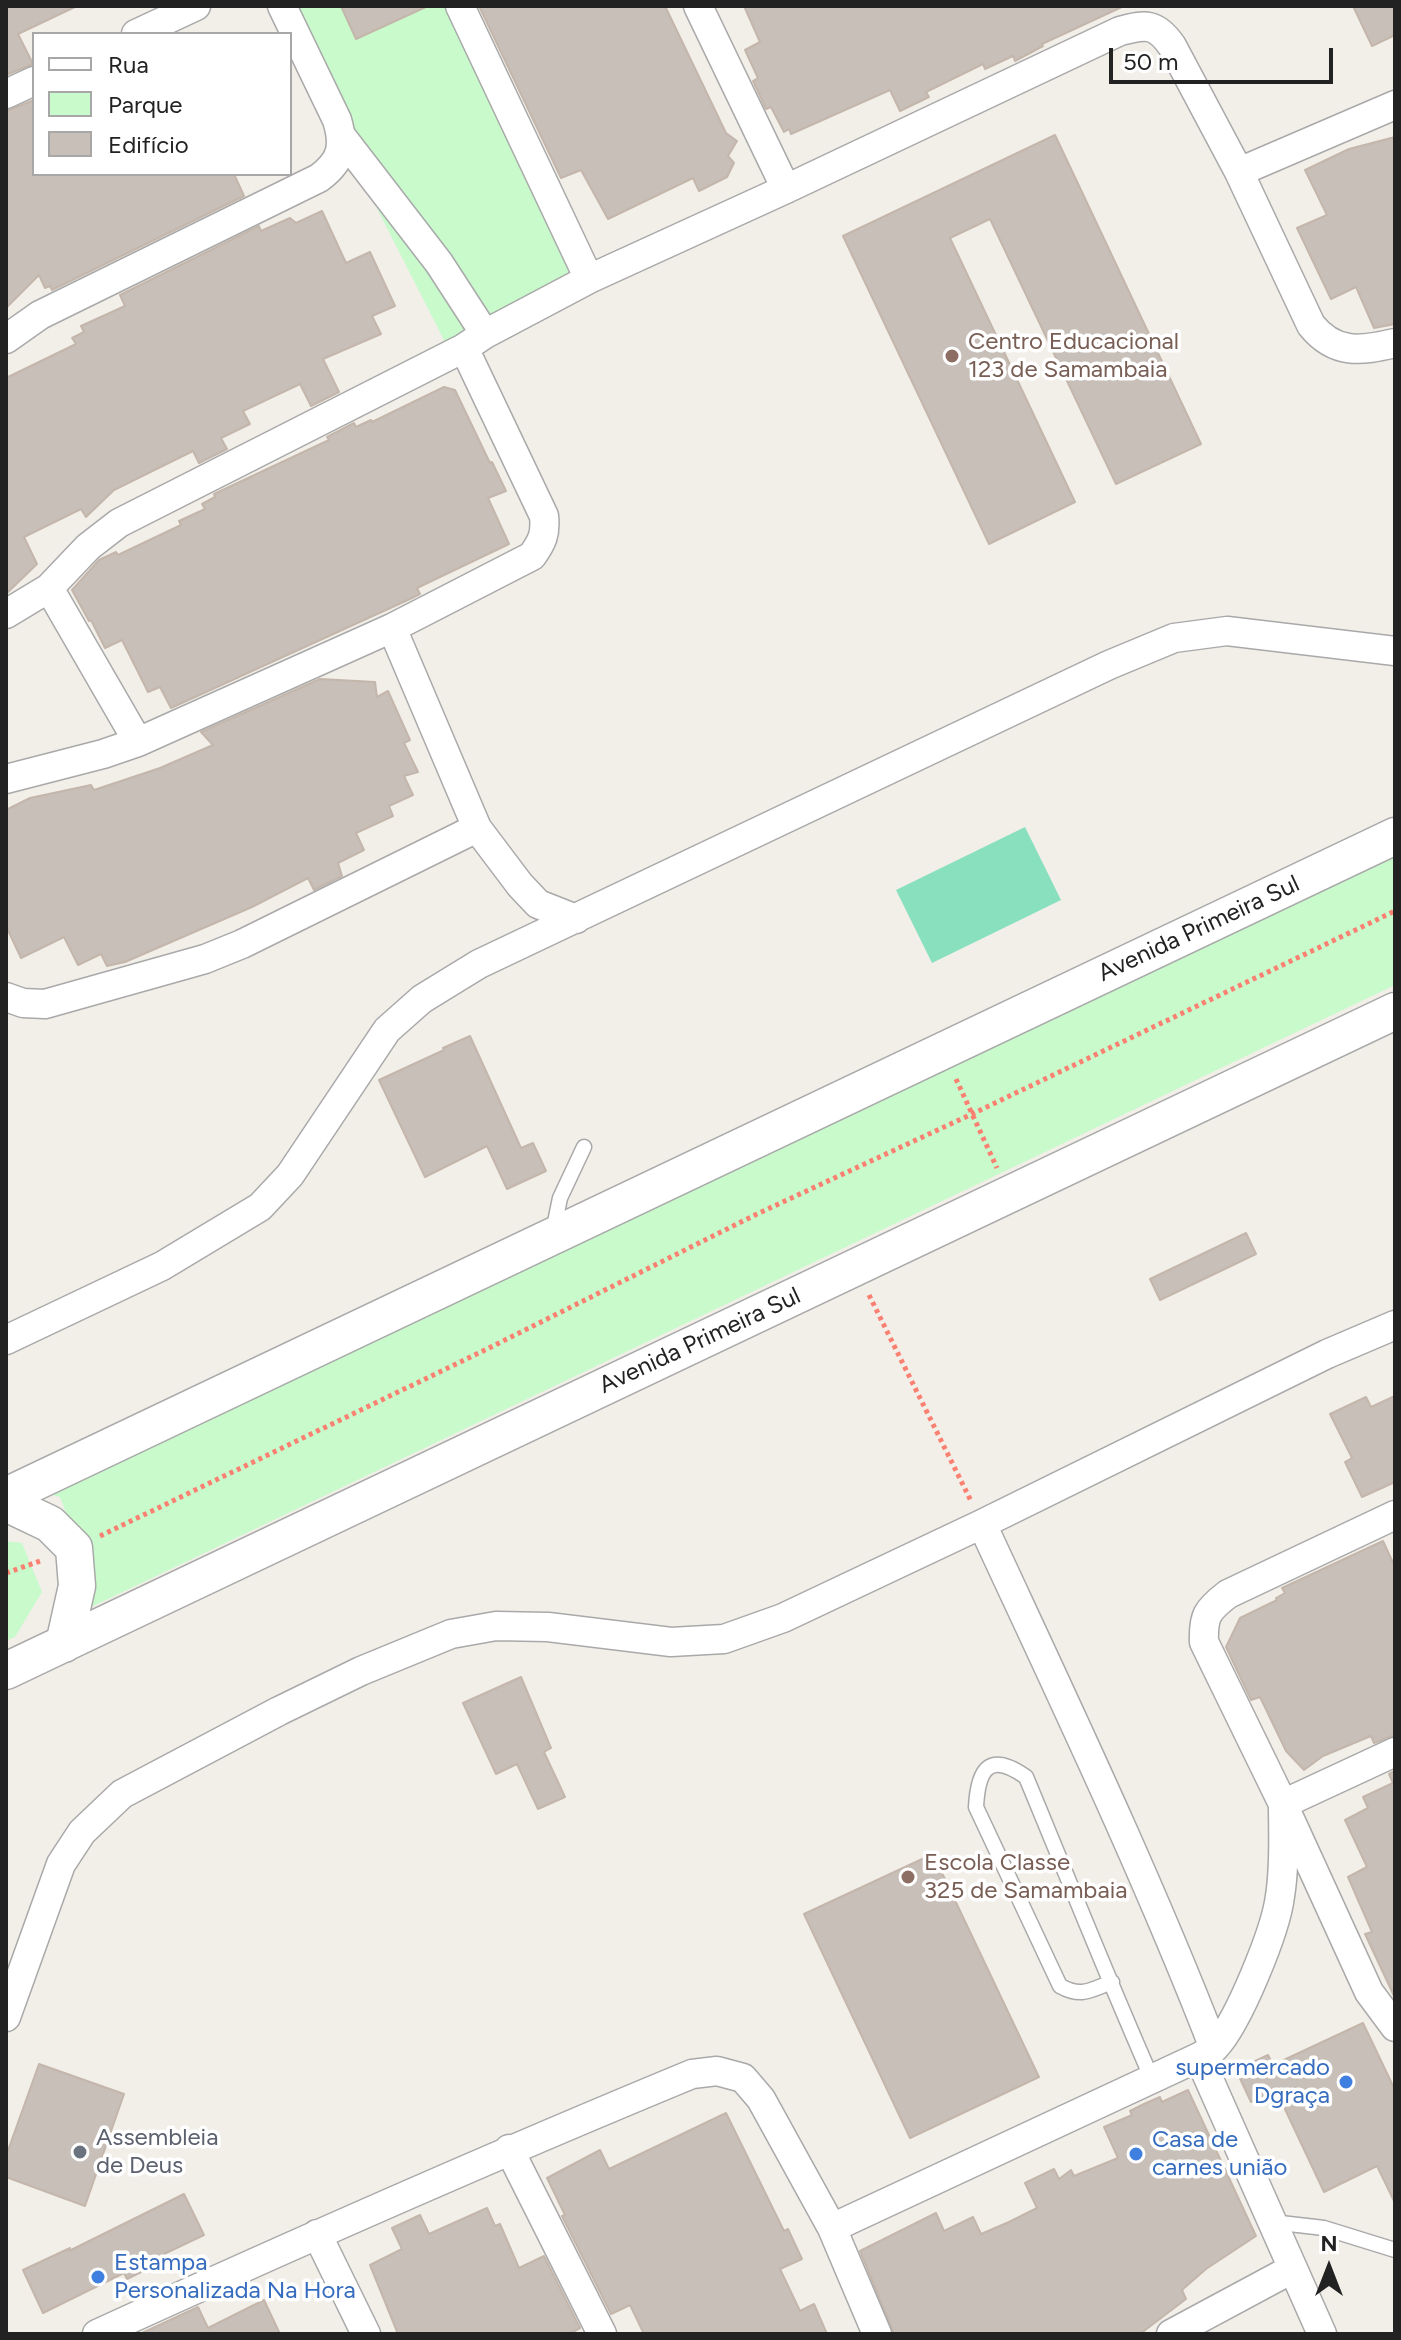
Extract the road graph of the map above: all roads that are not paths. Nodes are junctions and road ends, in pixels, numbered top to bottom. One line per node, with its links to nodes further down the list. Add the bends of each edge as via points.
1 (196, 6): 5 (street)
2 (282, 6): 9 (street)
3 (460, 6): 12 (street)
4 (698, 6): 11 (street)
5 (140, 32)
6 (32, 82): 7 (street)
7 (6, 94)
8 (1395, 105): 10 (street)
9 (342, 137): 13 (street, via 331,169 319,178 40,315); 14 (street, via 439,263)
10 (1239, 172): 11 (street, via 1172,46 1151,26 1120,31); 15 (street, via 1311,325 1322,338 1341,348)
11 (786, 189): 12 (street)
12 (589, 279): 14 (street)
13 (6, 339)
14 (474, 341): 16 (street, via 119,523); 18 (street, via 544,516 545,532 532,556)
15 (1395, 343)
16 (49, 588): 17 (street); 20 (street)
17 (6, 614)
18 (392, 628): 20 (street); 22 (street)
19 (1395, 651): 24 (street, via 1227,631 1174,638)
20 (138, 742): 21 (street)
21 (6, 779)
22 (477, 828): 24 (street, via 538,904); 25 (street, via 205,959 45,1004)
23 (1395, 836): 28 (street, Avenida Primeira Sul)
24 (576, 919): 30 (street, via 479,964 422,999 387,1030 290,1175 260,1207 162,1266)
25 (6, 997)
26 (1395, 1011): 35 (street, Avenida Primeira Sul)
27 (584, 1147): 28 (lane, via 560,1198)
28 (553, 1236): 31 (street, Avenida Primeira Sul)
29 (1395, 1325): 34 (street)
30 (6, 1340)
31 (6, 1496)
32 (6, 1503): 35 (street, via 50,1524 74,1548 77,1586)
33 (1395, 1515): 38 (street, via 1228,1594 1203,1622 1204,1642)
34 (982, 1524): 40 (street, via 783,1618 724,1639 671,1642 496,1626 451,1634 279,1711 122,1794 82,1832 61,1864); 42 (street, via 1193,1993)
35 (64, 1644): 36 (street, Avenida Primeira Sul)
36 (6, 1671)
37 (1395, 1752): 38 (street)
38 (1283, 1804): 41 (street, via 1369,1992); 42 (street, via 1284,1868 1267,1945 1234,2019)
39 (1112, 1982): 39 (lane, via 1026,1777 1011,1766 994,1765 982,1772 976,1807 1060,1986 1073,1993); 43 (lane)
40 (6, 2017)
41 (1395, 2027)
42 (1207, 2052): 43 (street); 45 (street)
43 (1152, 2079): 46 (street)
44 (509, 2149): 46 (street, via 692,2074 717,2071 743,2078 761,2099); 47 (street); 52 (street)
45 (1272, 2222): 48 (lane, via 1324,2228); 49 (street)
46 (832, 2228): 53 (street)
47 (317, 2234): 50 (street); 51 (street)
48 (1395, 2250)
49 (1292, 2269): 54 (street); 55 (street)
50 (97, 2334)
51 (366, 2334)
52 (602, 2334)
53 (877, 2334)
54 (1171, 2334)
55 (1322, 2334)

